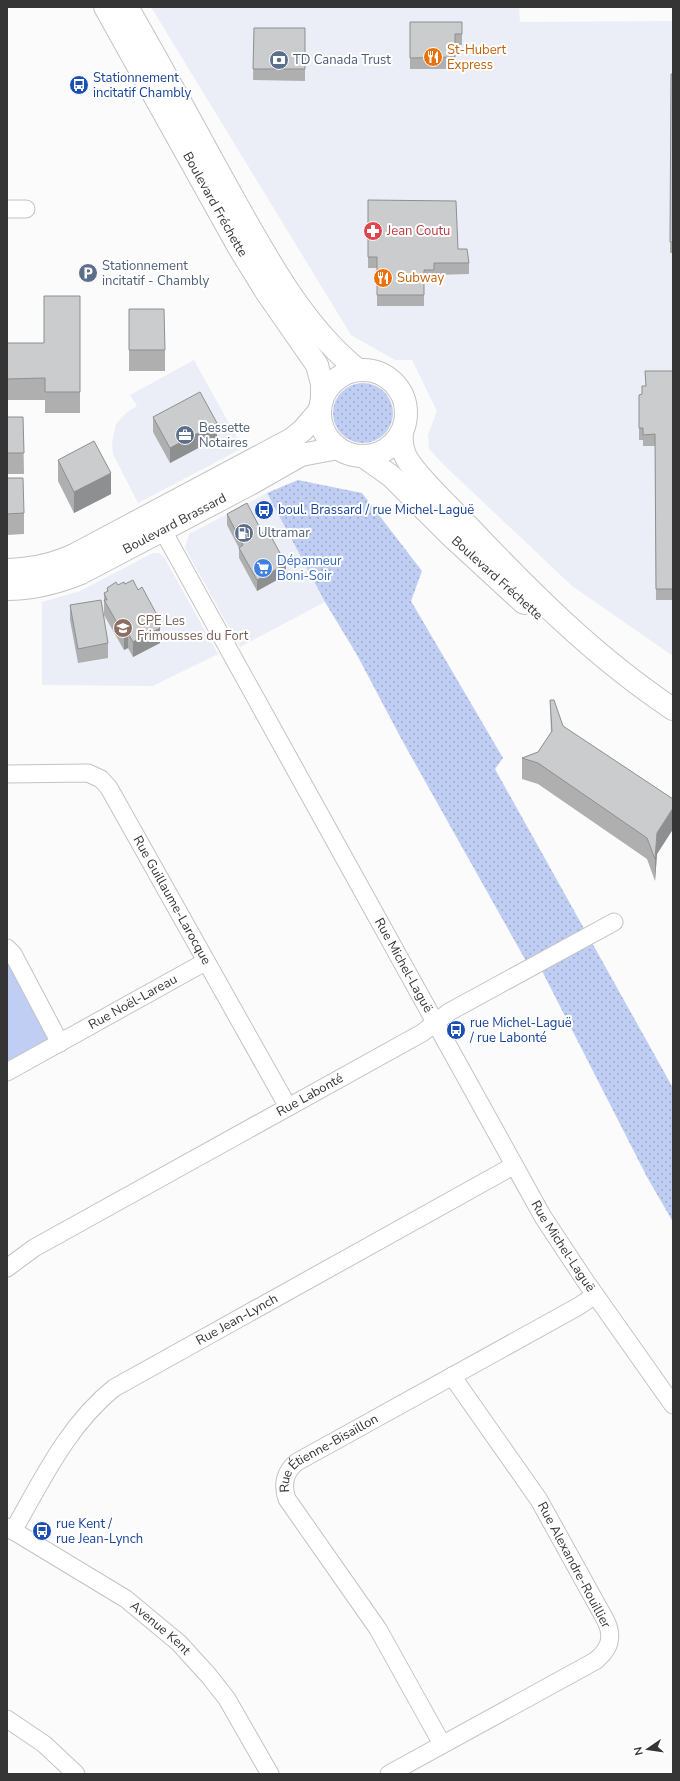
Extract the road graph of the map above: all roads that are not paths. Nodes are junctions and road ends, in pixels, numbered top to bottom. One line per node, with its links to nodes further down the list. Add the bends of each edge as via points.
1 (105, 7): 6 (main road, Boulevard Fréchette, via 241,251 317,365 322,384)
2 (127, 7): 5 (main road, Boulevard Fréchette, via 277,274 325,340)
3 (7, 209): 4 (street)
4 (26, 209)
5 (358, 370): 6 (main road, via 348,372 335,380 325,391); 7 (main road, via 381,373 396,385 402,394 406,412)
6 (321, 405): 8 (main road, via 323,430); 10 (main road, Boulevard Brassard, via 303,430 292,438)
7 (402, 433): 9 (main road, via 388,449 378,454); 13 (main road, Boulevard Fréchette, via 402,447 408,459 458,516 543,603)
8 (338, 448): 9 (main road, via 350,454); 10 (main road, Boulevard Brassard, via 301,455 250,484)
9 (363, 456): 13 (main road, Boulevard Fréchette, via 391,476 455,540 549,624 604,668 620,679)
10 (157, 522): 11 (main road, Boulevard Brassard, via 58,562); 12 (main road, Boulevard Brassard, via 95,566 32,588); 19 (street, Rue Michel-Laguë)
11 (7, 570)
12 (7, 589)
13 (640, 687): 14 (main road, Boulevard Fréchette)
14 (673, 709)
15 (7, 774): 18 (street, Rue Guillaume-Larocque, via 81,773 95,776 105,783 114,794)
16 (614, 922): 19 (street, Rue Labonté, via 449,1012)
17 (7, 948): 20 (street, via 13,954)
18 (205, 962): 20 (street, Rue Noël-Lareau); 22 (street, Rue Guillaume-Larocque)
19 (435, 1023): 22 (street, Rue Labonté, via 422,1033); 23 (street, Rue Michel-Laguë)
20 (60, 1043): 21 (street, Rue Noël-Lareau)
21 (7, 1072)
22 (288, 1107): 24 (street, Rue Labonté, via 34,1248)
23 (513, 1166): 25 (street, Rue Michel-Laguë, via 546,1223); 28 (street, Rue Jean-Lynch, via 114,1388 75,1428)
24 (7, 1268)
25 (595, 1295): 26 (street, Rue Étienne-Bisaillon); 27 (street, Rue Michel-Laguë)
26 (452, 1376): 30 (street, Rue Étienne-Bisaillon, via 297,1462 288,1472 284,1484 289,1503 378,1630); 30 (street, Rue Alexandre-Rouillier, via 540,1500 606,1621 610,1643 595,1661)
27 (673, 1405)
28 (10, 1529): 32 (street, Avenue Kent, via 126,1599 179,1642 227,1700)
29 (7, 1719): 31 (street, via 44,1744)
30 (442, 1744): 33 (street, Rue Alexandre-Rouillier)
31 (76, 1774)
32 (270, 1774)
33 (389, 1774)

